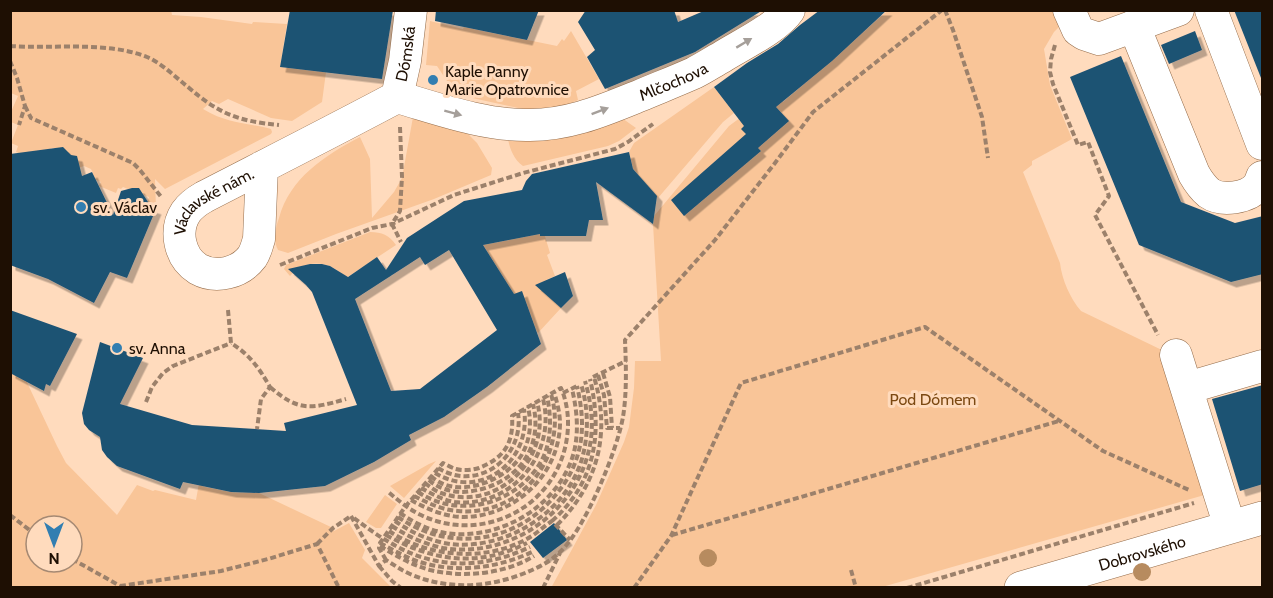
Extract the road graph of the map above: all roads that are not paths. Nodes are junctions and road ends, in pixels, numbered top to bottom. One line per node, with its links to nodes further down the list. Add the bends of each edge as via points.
1 (411, 10): 7 (street, Dómská)
2 (789, 10): 7 (street, Mlčochova, one-way to 2, via 498,123 543,125 570,121 696,72 766,30)
3 (1069, 10): 6 (street, via 1078,30 1099,39)
4 (1178, 10): 6 (street)
5 (1211, 10): 8 (street)
6 (1134, 26): 10 (street, via 1201,185 1211,195 1236,197 1258,186)
7 (397, 97): 9 (street, Václavské nám.)
8 (1263, 144)
9 (262, 167)
10 (1263, 177)
11 (1176, 356): 13 (street)
12 (1263, 366): 13 (street)
13 (1187, 388): 15 (street)
14 (1263, 518): 15 (main road, Dobrovského)
15 (1230, 527): 16 (main road, Dobrovského)
16 (1021, 588)

